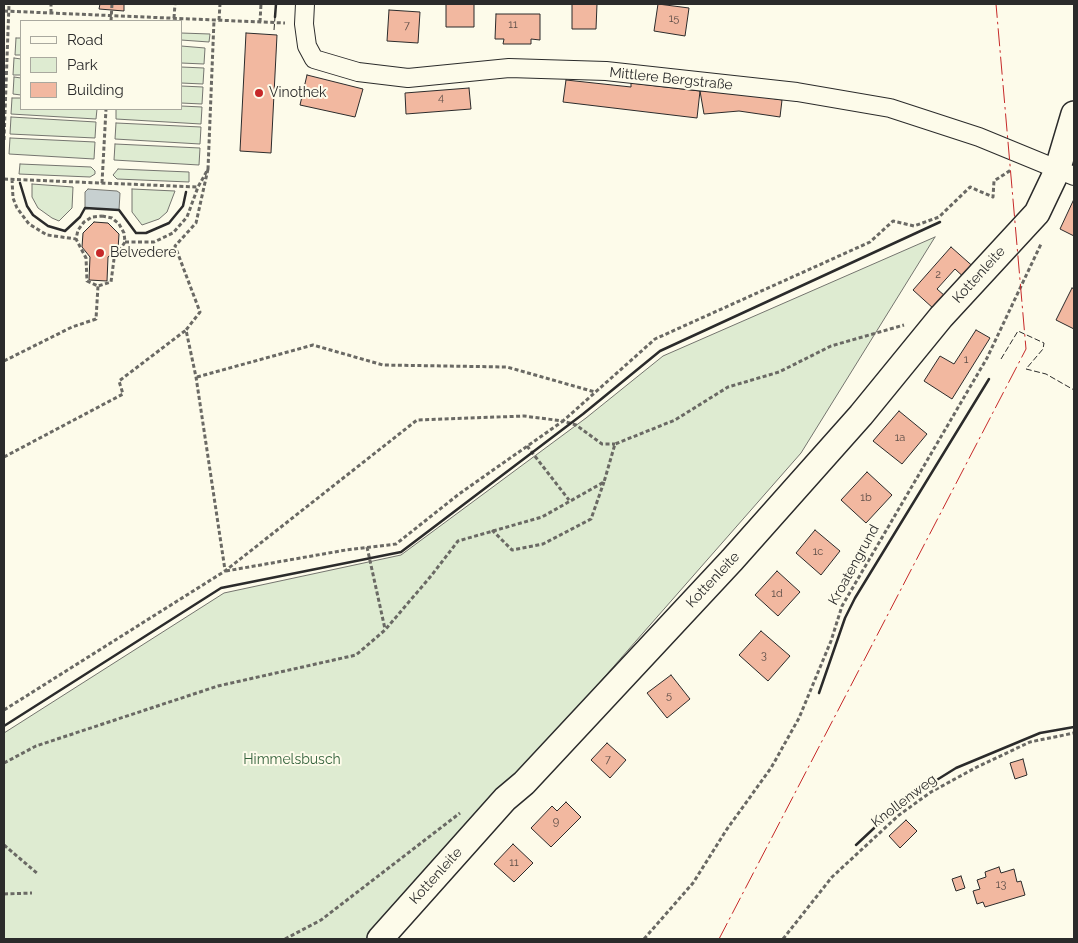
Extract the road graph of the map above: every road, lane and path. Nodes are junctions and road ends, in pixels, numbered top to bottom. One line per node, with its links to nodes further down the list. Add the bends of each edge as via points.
1 (9, 4): 9 (path)
2 (51, 4): 10 (path)
3 (112, 4): 11 (path)
4 (175, 4): 12 (path)
5 (220, 4): 15 (path)
6 (261, 4): 16 (path)
7 (306, 4): 22 (street, Mittlere Bergstraße, via 307,46 314,59 358,72 408,78 509,68 606,71 797,92 890,108 979,137)
8 (4, 11): 9 (path)
9 (9, 11): 10 (path); 20 (path)
10 (51, 13): 11 (path)
11 (112, 15): 12 (path); 13 (path)
12 (174, 18): 14 (path)
13 (111, 20)
14 (214, 20): 15 (path); 21 (path)
15 (219, 20): 16 (path)
16 (260, 22): 17 (path)
17 (275, 23)
18 (106, 110): 26 (path)
19 (1074, 114): 22 (street, Kottenleite)
20 (4, 140)
21 (208, 169): 27 (path); 33 (path, via 196,223 175,246 200,312)
22 (1066, 174): 28 (street, Kottenleite)
23 (4, 179): 24 (path)
24 (12, 179): 26 (path); 29 (path, via 13,198 29,224 47,235)
25 (994, 181): 36 (path, via 993,198 970,187 939,217 914,226 893,221 870,242 655,339)
26 (102, 183): 27 (path)
27 (198, 187): 30 (path, via 187,217 173,233 154,242)
28 (1037, 213): 32 (street, Kottenleite); 57 (path, Kroatengrund, via 1041,244 992,349 842,606 799,718 771,768 692,883)
29 (76, 239): 30 (path, via 84,222 102,216 119,224); 31 (path, via 86,258 87,282)
30 (125, 242): 31 (path, via 114,259 111,282)
31 (98, 286): 34 (path, via 96,319)
32 (942, 317): 38 (path, via 831,346 780,372 728,387 674,420); 56 (street, Kottenleite, via 861,415 732,560 524,783 505,799)
33 (186, 330): 35 (path); 40 (path, via 119,381 123,394)
34 (4, 361)
35 (196, 377): 36 (path, via 313,345 383,366 507,367); 45 (path)
36 (595, 392): 37 (path)
37 (563, 421): 38 (path, via 576,425 602,444); 39 (path); 45 (path, via 524,416 416,420)
38 (615, 444): 41 (path)
39 (528, 446): 42 (path); 44 (path, via 459,494 396,544)
40 (4, 457)
41 (604, 482): 42 (path); 43 (path, via 591,520 543,544 512,550)
42 (569, 500): 43 (path, via 542,517)
43 (492, 530): 46 (path, via 458,541)
44 (367, 547): 45 (path); 46 (path)
45 (225, 571): 47 (path)
46 (385, 630): 49 (path, via 356,655 218,686 36,746)
47 (4, 710)
48 (1074, 733): 58 (path, Knollenweg, via 1030,742 931,792 899,815 832,877)
49 (4, 763)
50 (469, 810): 55 (path, via 460,813 321,920)
51 (4, 845): 52 (path)
52 (38, 874)
53 (32, 893): 54 (path)
54 (4, 894)
55 (285, 939)
56 (380, 939)
57 (644, 939)
58 (783, 939)

